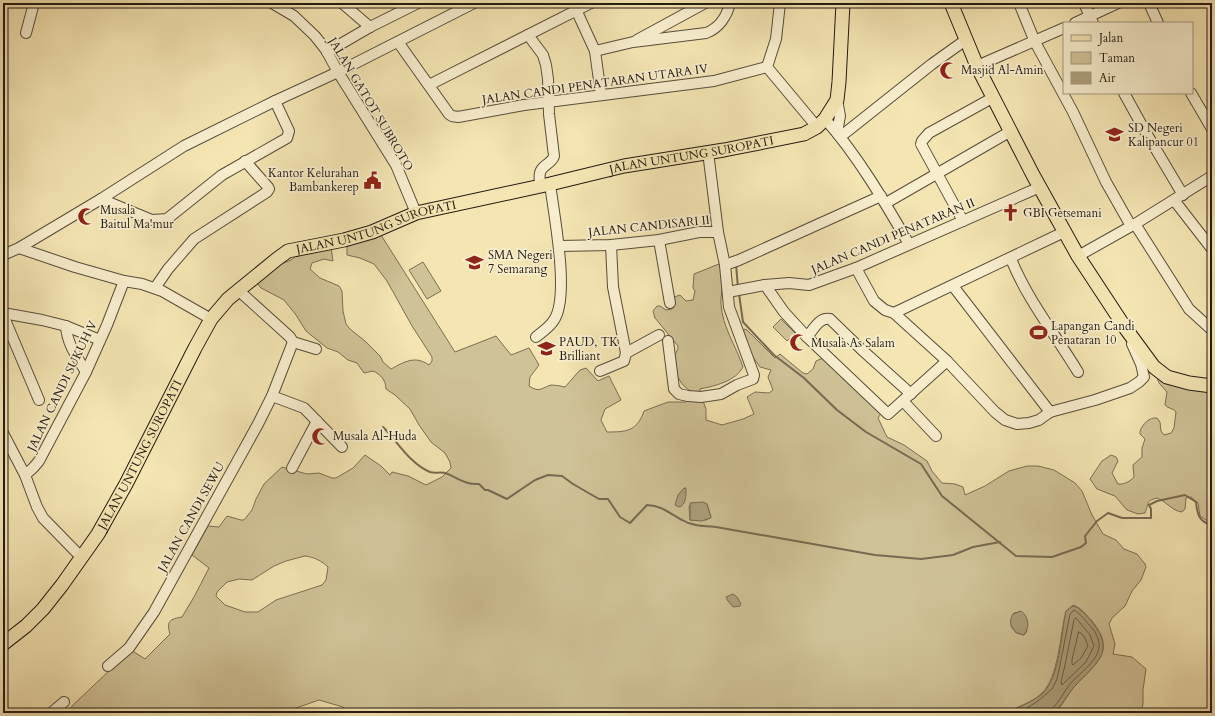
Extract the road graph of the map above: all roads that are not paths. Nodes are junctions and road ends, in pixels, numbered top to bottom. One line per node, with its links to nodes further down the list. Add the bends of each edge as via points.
1 (34, 3): 22 (street)
2 (272, 3): 29 (street, JALAN GATOT SUBROTO, via 294,16)
3 (342, 3): 20 (street)
4 (418, 3): 20 (street)
5 (474, 3): 25 (street)
6 (590, 3): 16 (street)
7 (705, 3): 26 (street)
8 (730, 3): 26 (street, via 724,18 710,32)
9 (780, 3): 31 (street, via 776,39)
10 (843, 3): 40 (main road)
11 (951, 3): 24 (main road)
12 (1019, 3): 27 (street)
13 (1084, 3): 17 (street)
14 (1118, 3): 17 (street)
15 (1149, 3): 19 (street)
16 (574, 7): 23 (street); 28 (street)
17 (1092, 20): 18 (street)
18 (1081, 22)
19 (1158, 22)
20 (370, 27): 29 (street)
21 (1063, 28): 27 (street)
22 (26, 33)
23 (528, 35): 33 (street); 42 (street, via 545,61)
24 (967, 40): 30 (main road); 46 (street)
25 (398, 42): 32 (street); 33 (street, JALAN CANDI PENATARAN UTARA IV)
26 (634, 42): 28 (street)
27 (1035, 42): 30 (street); 35 (street)
28 (595, 51): 38 (street)
29 (327, 52): 32 (street, JALAN GATOT SUBROTO)
30 (977, 66): 39 (main road)
31 (767, 67): 38 (street, JALAN CANDI PENATARAN UTARA IV, via 714,81); 43 (street)
32 (338, 72): 41 (street); 56 (street, JALAN GATOT SUBROTO, via 396,165)
33 (429, 85): 42 (street, JALAN CANDI PENATARAN UTARA IV, via 449,114 455,117)
34 (1063, 94): 58 (street, via 1106,182)
35 (1063, 94)
36 (1125, 94): 53 (street)
37 (1192, 94): 44 (street)
38 (601, 95): 42 (street, JALAN CANDI PENATARAN UTARA IV)
39 (994, 97): 45 (main road); 49 (street, via 929,133 922,141 921,144)
40 (837, 100): 43 (main road); 46 (street, via 840,116)
41 (276, 101): 48 (street, via 289,135); 55 (street, via 184,146)
42 (549, 102): 51 (street, via 554,156 540,172)
43 (821, 123): 46 (street); 47 (main road, JALAN UNTUNG SUROPATI, via 804,134)
44 (1212, 129)
45 (1011, 131): 49 (street); 52 (main road)
46 (839, 135): 54 (street)
47 (708, 152): 51 (main road, JALAN UNTUNG SUROPATI, via 624,166); 59 (street)
48 (245, 161): 55 (street, via 222,175 167,219 152,220); 75 (street, via 268,186 267,192 194,239 168,269)
49 (937, 173): 54 (street); 57 (street)
50 (1212, 176): 53 (street)
51 (545, 186): 56 (main road, JALAN UNTUNG SUROPATI); 64 (street)
52 (1040, 187): 57 (street, JALAN CANDI PENATARAN II); 60 (main road)
53 (1178, 198): 58 (street); 65 (street)
54 (883, 199): 62 (street); 70 (street)
55 (101, 200): 66 (street)
56 (416, 213): 76 (main road, JALAN UNTUNG SUROPATI, via 372,232 288,251)
57 (963, 221): 62 (street, JALAN CANDI PENATARAN II)
58 (1133, 225): 68 (street); 85 (street, via 1189,309)
59 (718, 232): 61 (street, JALAN CANDISARI II, via 699,232); 70 (street)
60 (1064, 232): 68 (main road); 69 (street)
61 (659, 240): 63 (street, JALAN CANDISARI II); 78 (street)
62 (908, 244): 71 (street, JALAN CANDI PENATARAN II)
63 (611, 245): 64 (street, JALAN CANDISARI II); 93 (street, via 613,287)
64 (559, 246): 87 (street, via 561,297 558,309 554,320)
65 (1212, 247)
66 (19, 248): 67 (street); 72 (street)
67 (3, 255)
68 (1078, 256): 84 (main road)
69 (1011, 258): 74 (street); 97 (street, via 1030,297)
70 (733, 262): 77 (street)
71 (856, 268): 73 (street, JALAN CANDI PENATARAN II, via 809,285); 80 (street, via 874,301 884,310)
72 (124, 281): 75 (street); 89 (street, JALAN CANDI SUKUH V)
73 (765, 285): 77 (street, JALAN CANDI PENATARAN II); 88 (street, via 784,312)
74 (953, 286): 80 (street); 103 (street)
75 (156, 288): 82 (street)
76 (238, 290): 82 (main road, JALAN UNTUNG SUROPATI); 91 (street)
77 (735, 290): 90 (street, via 729,307 754,375 753,380 736,385 721,394 701,397 679,394 674,389)
78 (670, 303)
79 (3, 313): 83 (street)
80 (894, 313): 94 (street)
81 (3, 318): 101 (street)
82 (211, 319): 110 (main road, JALAN UNTUNG SUROPATI, via 126,484)
83 (66, 326): 89 (street); 96 (street, via 70,347)
84 (1126, 329): 98 (main road, via 1154,367 1167,377); 103 (street, via 1144,377 1130,388)
85 (1212, 330)
86 (659, 334): 93 (street)
87 (536, 337)
88 (807, 337): 99 (street, via 820,320 830,319); 102 (street, via 888,414)
89 (100, 340): 96 (street, JALAN CANDI SUKUH V)
90 (668, 341)
91 (293, 342): 92 (street); 100 (street, JALAN CANDI SEWU)
92 (316, 349)
93 (626, 353): 95 (street, via 624,361)
94 (947, 361): 99 (street); 103 (street, via 1005,420 1017,424 1029,423)
95 (600, 371)
96 (86, 372): 109 (street, JALAN CANDI SUKUH V, via 39,460)
97 (1078, 372)
98 (1212, 386)
99 (911, 394): 102 (street)
100 (272, 396): 104 (street, via 304,408); 112 (street, JALAN CANDI SEWU, via 154,612 128,648)
101 (39, 400)
102 (903, 401): 106 (street)
103 (1050, 412)
104 (317, 421): 107 (street); 108 (street)
105 (3, 433): 109 (street)
106 (936, 436)
107 (342, 447)
108 (292, 468)
109 (25, 475): 110 (street, via 43,518)
110 (82, 558): 111 (main road, JALAN UNTUNG SUROPATI, via 43,609)
111 (3, 644)
112 (108, 666)
113 (64, 702): 114 (street)
114 (51, 713)

